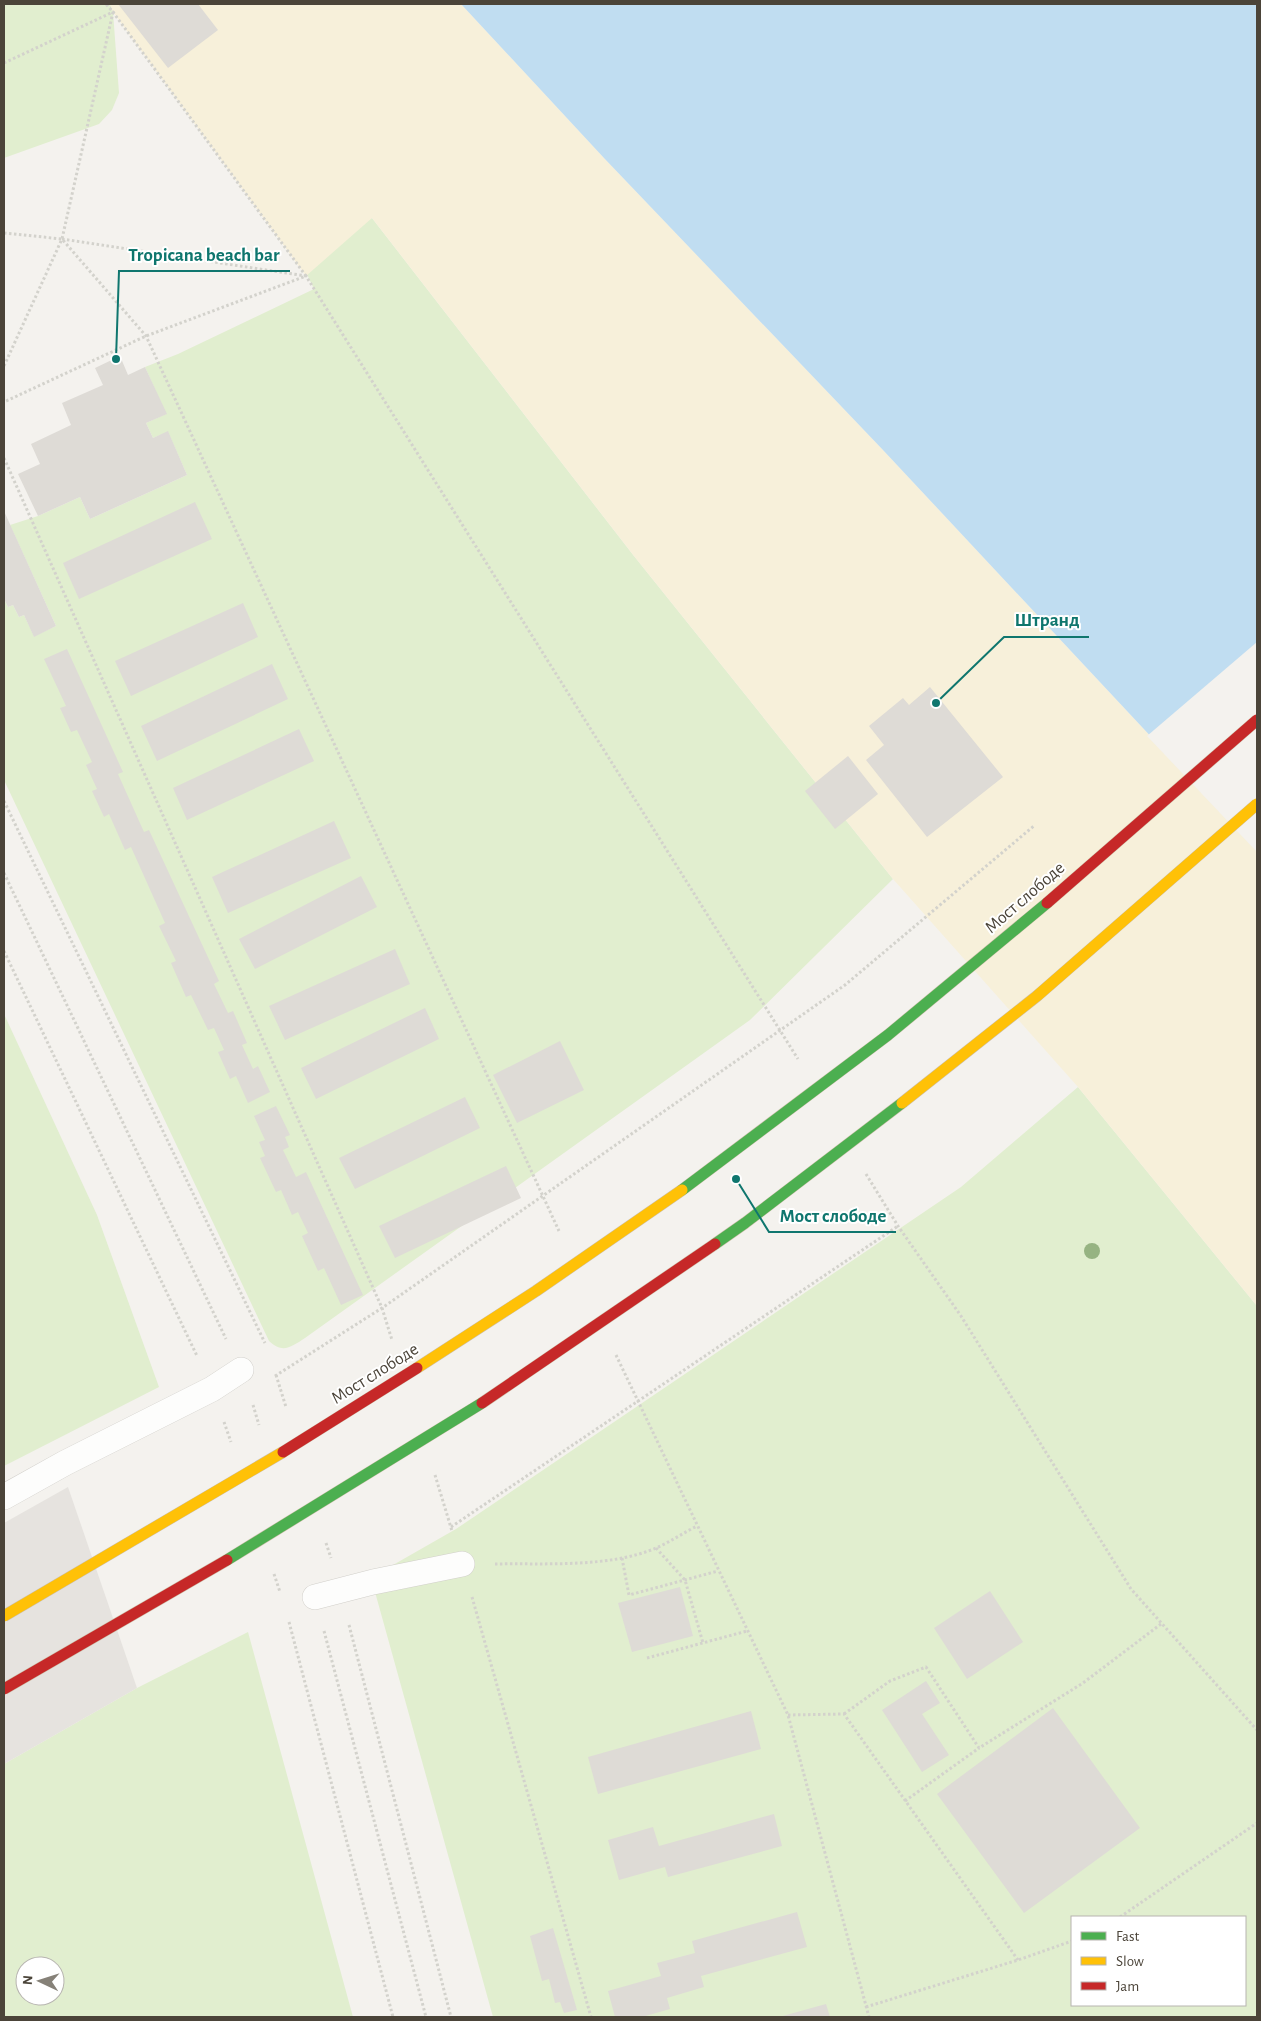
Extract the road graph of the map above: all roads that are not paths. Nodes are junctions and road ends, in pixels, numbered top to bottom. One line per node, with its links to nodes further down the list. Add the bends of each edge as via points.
1 (1257, 720): 7 (highway, Мост слободе, bridge, via 993,950 817,1090 698,1178 430,1361 180,1514)
2 (1257, 804): 8 (highway, bridge, via 1037,996 745,1223 466,1414 214,1568)
3 (241, 1370): 4 (lane, via 212,1389)
4 (4, 1497)
5 (462, 1564): 6 (lane)
6 (315, 1597)
7 (4, 1616)
8 (4, 1689)

